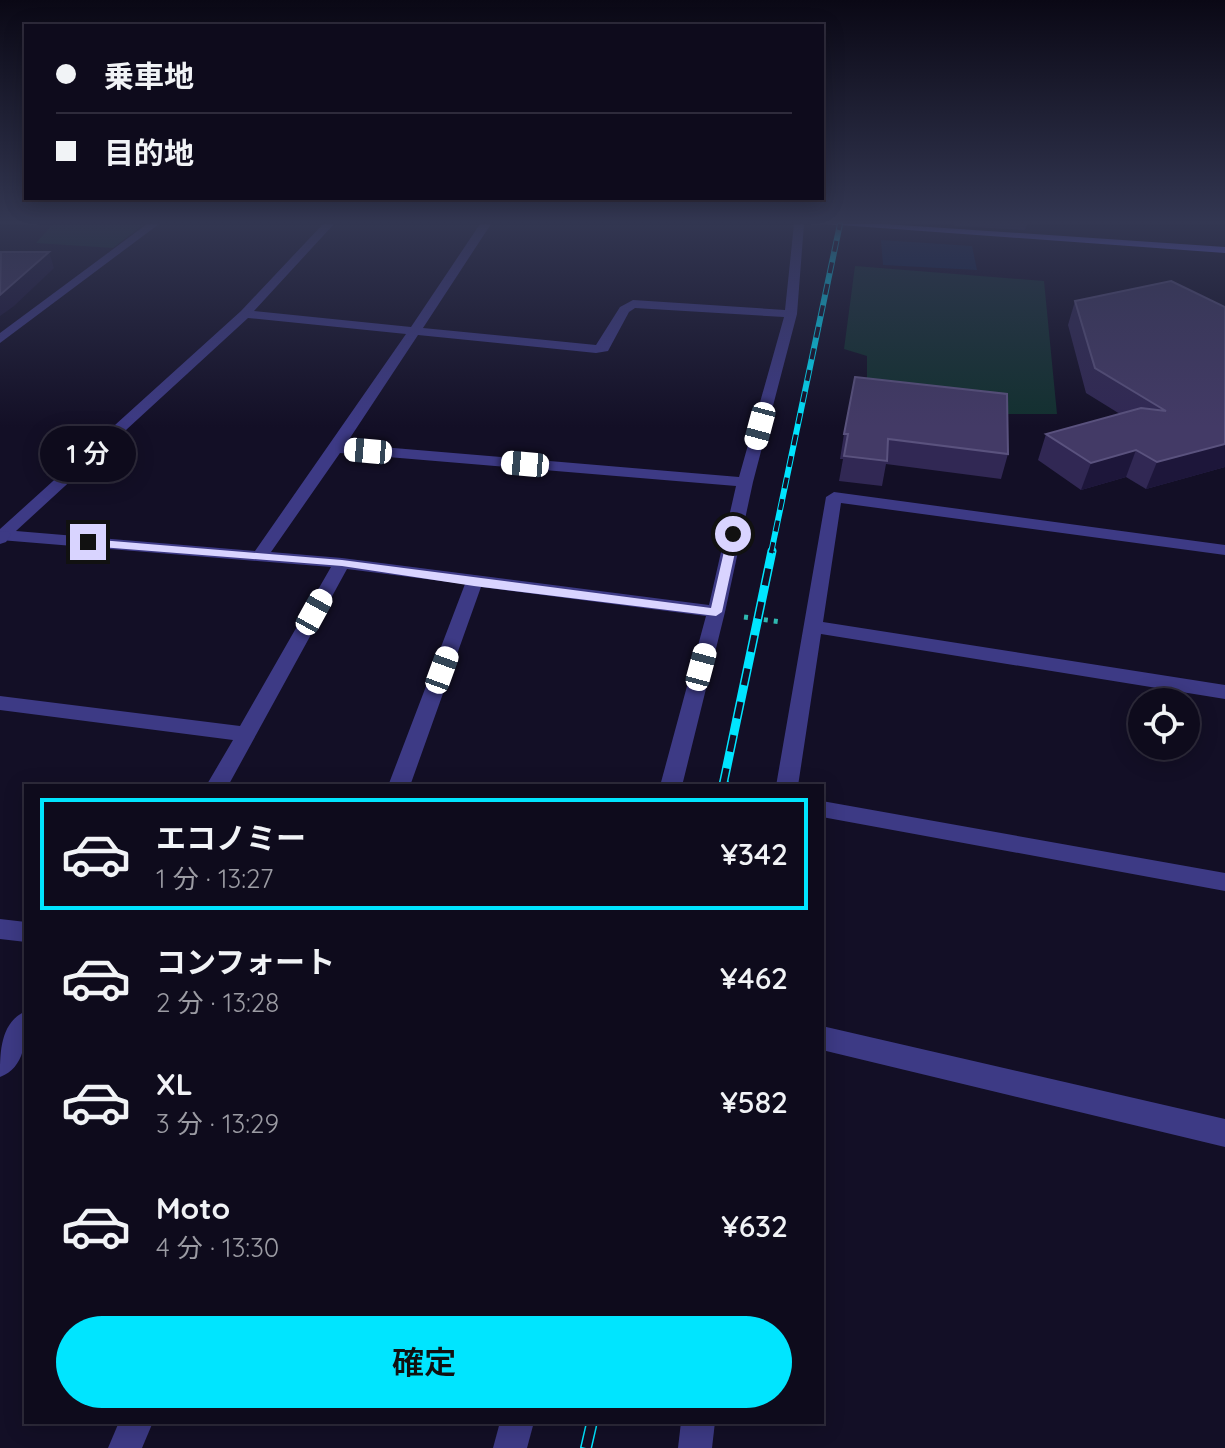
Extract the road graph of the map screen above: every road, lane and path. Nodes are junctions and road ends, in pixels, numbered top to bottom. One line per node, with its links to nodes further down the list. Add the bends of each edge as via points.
1 (64, 292): 8 (street)
2 (266, 292): 5 (street)
3 (441, 292): 7 (street)
4 (793, 292): 6 (street)
5 (245, 314): 7 (street); 11 (street)
6 (791, 314): 7 (street, via 633,304 624,310 603,348 596,349); 10 (street)
7 (414, 331): 9 (street)
8 (0, 339)
9 (336, 448): 10 (street); 13 (street)
10 (745, 482): 16 (street)
11 (1, 536): 13 (street)
12 (1225, 550): 17 (street, via 834,497)
13 (259, 557): 14 (street)
14 (342, 563): 15 (street); 20 (street)
15 (474, 583): 16 (street); 22 (street)
16 (716, 612): 17 (path); 23 (street)
17 (815, 627): 18 (street); 24 (street)
18 (1225, 692)
19 (0, 703): 20 (street)
20 (246, 734): 21 (street)
21 (218, 784)
22 (400, 784)
23 (672, 784)
24 (787, 784)
25 (824, 809): 26 (street)
26 (1225, 882)
27 (0, 929): 28 (street)
28 (24, 932)
29 (24, 1026): 31 (street)
30 (824, 1038): 32 (street)
31 (0, 1065)
32 (1225, 1133)
33 (135, 1424): 36 (street)
34 (516, 1424): 37 (street)
35 (698, 1424): 38 (street)
36 (125, 1448)
37 (510, 1448)
38 (695, 1448)

